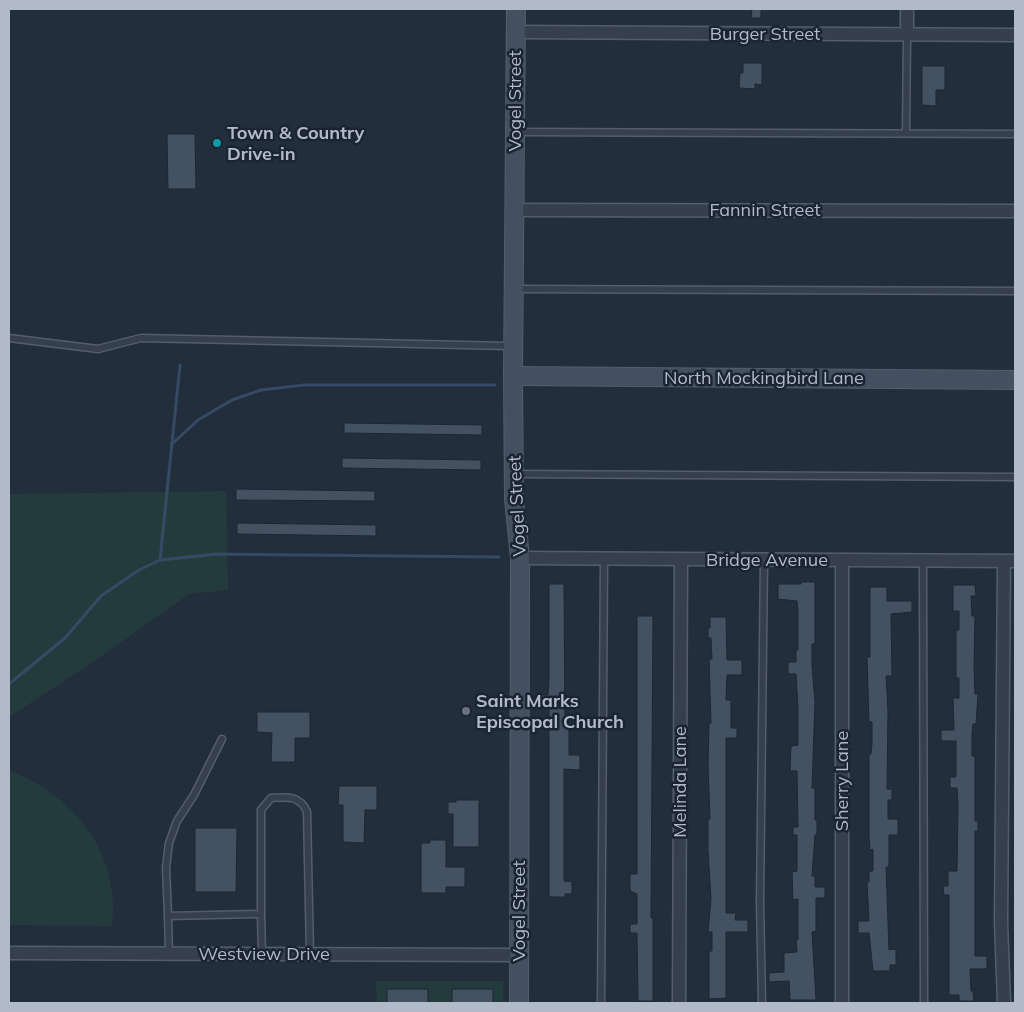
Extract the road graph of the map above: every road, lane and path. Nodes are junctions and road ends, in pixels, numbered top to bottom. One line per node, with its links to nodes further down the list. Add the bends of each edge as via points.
1 (516, 9): 3 (street, Vogel Street)
2 (907, 9): 4 (street)
3 (516, 32): 4 (street, Burger Street); 6 (street, Vogel Street)
4 (907, 35): 5 (street, Burger Street); 7 (lane)
5 (1015, 36)
6 (515, 132): 7 (lane); 9 (street, Vogel Street)
7 (906, 133): 8 (lane)
8 (1015, 134)
9 (514, 210): 10 (street, Fannin Street); 11 (street, Vogel Street)
10 (1015, 211)
11 (514, 289): 12 (lane); 14 (street, Vogel Street)
12 (1015, 291)
13 (9, 338): 14 (lane, via 98,349 140,338)
14 (513, 346): 15 (street, Vogel Street)
15 (513, 376): 16 (street, North Mockingbird Lane); 17 (street, Vogel Street)
16 (1015, 380)
17 (514, 474): 18 (lane); 19 (street, Vogel Street)
18 (1015, 477)
19 (520, 558): 20 (street, Bridge Avenue); 33 (street, Vogel Street)
20 (604, 559): 21 (street, Bridge Avenue); 35 (lane)
21 (681, 560): 22 (street, Bridge Avenue); 36 (street, Melinda Lane)
22 (764, 560): 23 (street, Bridge Avenue); 37 (lane)
23 (842, 560): 24 (street, Bridge Avenue); 38 (street, Sherry Lane)
24 (923, 560): 25 (street, Bridge Avenue); 39 (lane)
25 (1010, 561): 40 (street, via 1001,922)
26 (222, 739): 28 (lane, via 169,842 166,868)
27 (261, 914): 28 (lane); 31 (lane); 32 (lane, via 261,810 271,798 293,797 304,803 307,812)
28 (168, 916): 30 (lane)
29 (9, 953): 30 (street, Westview Drive)
30 (169, 954): 31 (street, Westview Drive)
31 (262, 954): 32 (street, Westview Drive)
32 (310, 954): 33 (street, Westview Drive)
33 (519, 955): 34 (street, Vogel Street)
34 (519, 1003)
35 (601, 1003)
36 (679, 1003)
37 (762, 1003)
38 (842, 1003)
39 (924, 1003)
40 (1004, 1003)

